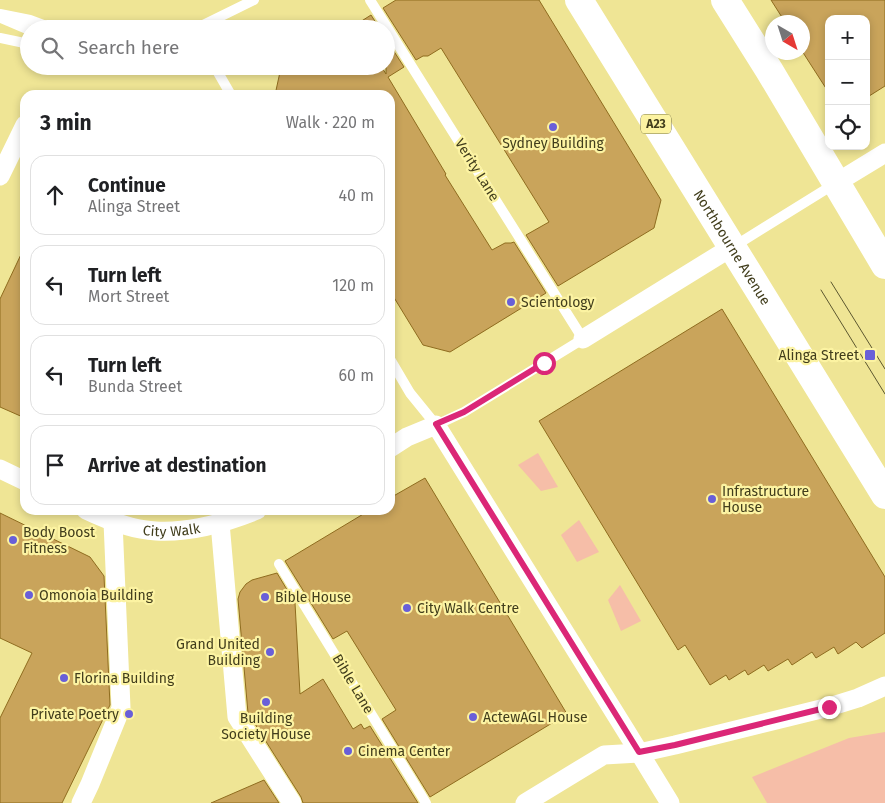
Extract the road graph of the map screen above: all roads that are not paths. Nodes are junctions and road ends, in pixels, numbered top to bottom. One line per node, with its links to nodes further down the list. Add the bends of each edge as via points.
1 (254, 0): 7 (lane)
2 (370, 0): 8 (lane, Verity Lane)
3 (579, 0): 19 (highway, Northbourne Avenue / A23)
4 (725, 0): 18 (highway)
5 (0, 16): 6 (lane); 9 (lane)
6 (30, 20)
7 (213, 20)
8 (383, 20)
9 (20, 26)
10 (0, 38): 12 (lane)
11 (395, 40): 21 (lane, Verity Lane)
12 (20, 42)
13 (216, 75): 14 (lane)
14 (227, 90)
15 (20, 135): 17 (street)
16 (885, 154): 18 (street)
17 (0, 176)
18 (836, 183): 19 (lane); 20 (highway)
19 (732, 247): 21 (street); 27 (highway, Northbourne Avenue / A23)
20 (885, 265)
21 (583, 339): 23 (lane, via 464,412)
22 (395, 368): 23 (lane, via 410,393)
23 (436, 424): 24 (street); 34 (street)
24 (395, 445)
25 (0, 470): 26 (street)
26 (20, 479)
27 (885, 495)
28 (97, 515): 30 (street, City Walk)
29 (244, 515): 31 (street, City Walk)
30 (113, 522): 31 (street, City Walk, via 155,531 190,530); 35 (street, via 121,708)
31 (220, 523): 36 (street, via 237,717)
32 (280, 564): 37 (lane, Bible Lane)
33 (885, 686): 34 (street, via 829,707)
34 (639, 752): 38 (street, via 604,755); 39 (street)
35 (81, 803)
36 (292, 803)
37 (426, 803)
38 (525, 803)
39 (670, 803)

